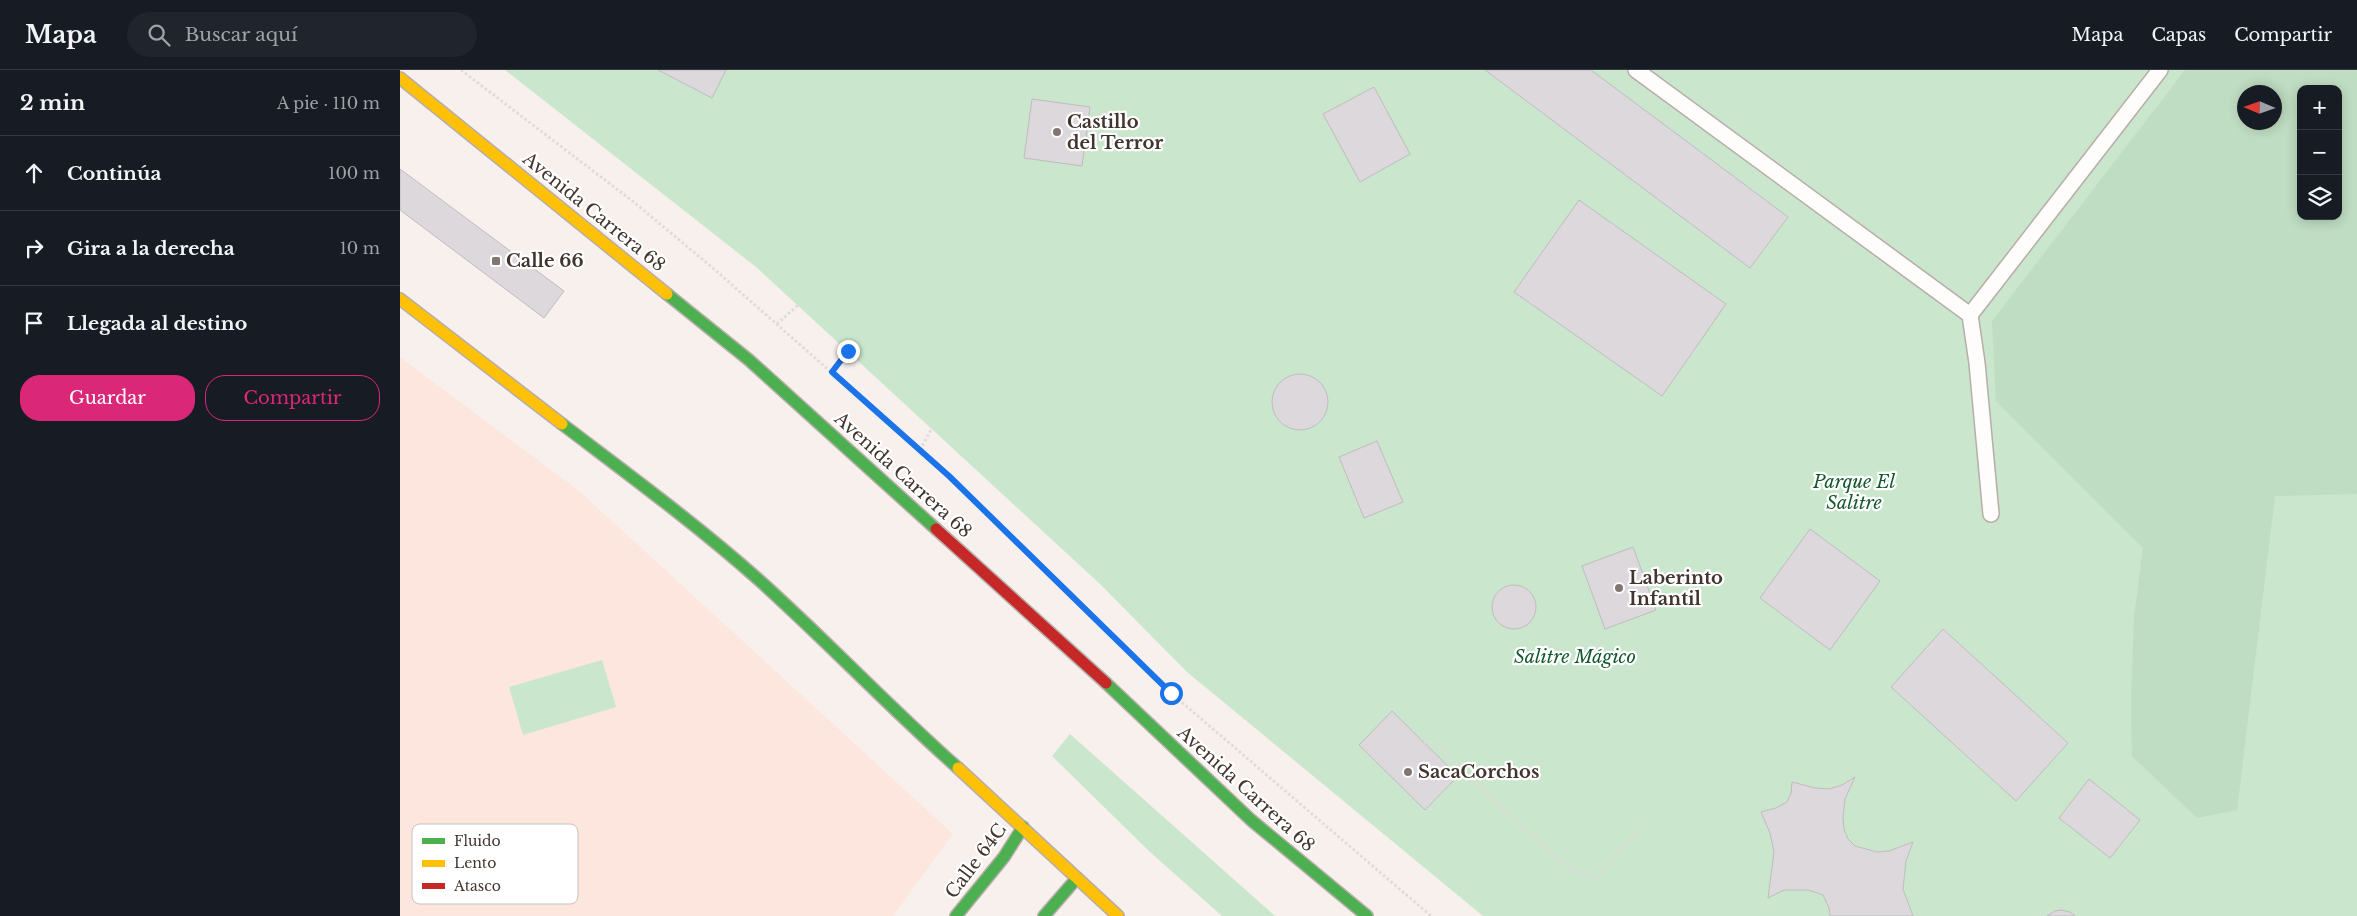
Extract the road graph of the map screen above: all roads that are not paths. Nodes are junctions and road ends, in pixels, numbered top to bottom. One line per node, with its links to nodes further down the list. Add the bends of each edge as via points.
1 (1636, 70): 5 (lane)
2 (2160, 70): 5 (lane)
3 (400, 78): 12 (main road, Avenida Carrera 68, via 749,360 1095,673 1251,820)
4 (400, 299): 7 (main road, via 711,538)
5 (1970, 314): 6 (lane)
6 (1991, 514)
7 (1023, 827): 8 (main road); 9 (main road, Calle 64C, via 1004,857)
8 (1078, 878): 10 (main road); 11 (main road)
9 (956, 916)
10 (1044, 916)
11 (1118, 916)
12 (1367, 916)

